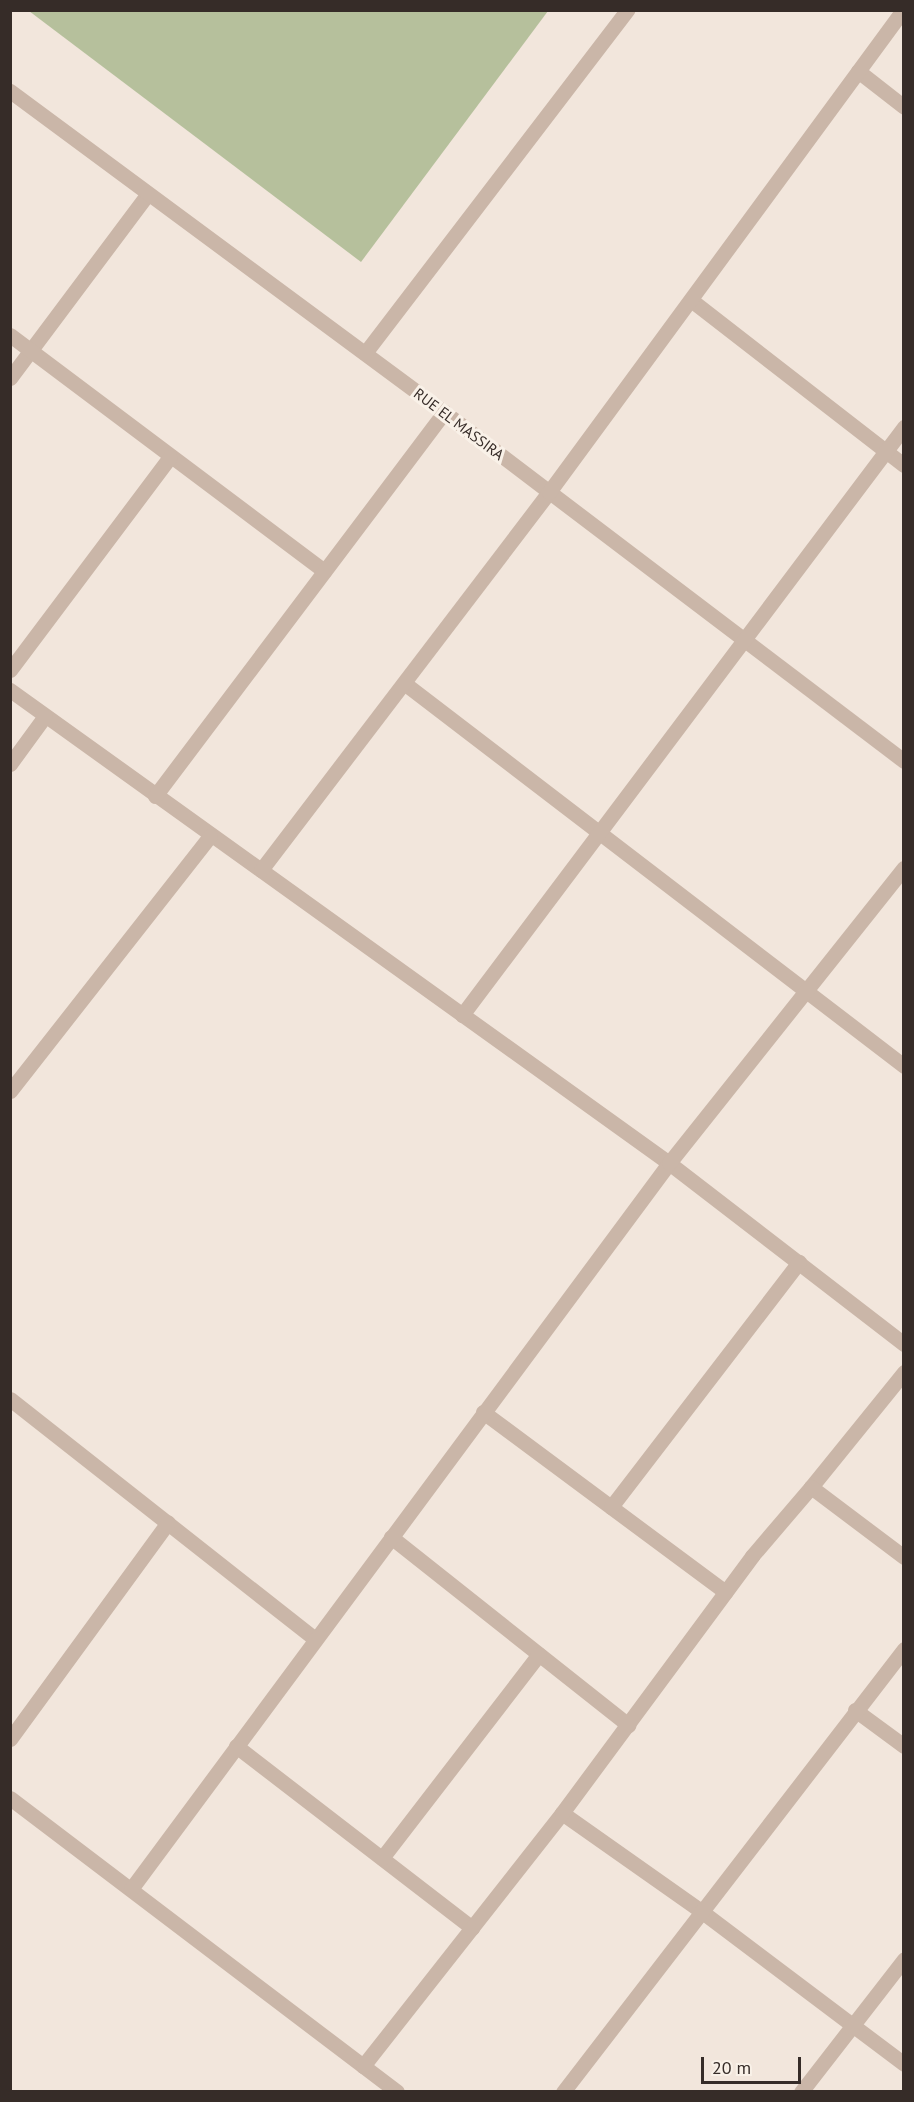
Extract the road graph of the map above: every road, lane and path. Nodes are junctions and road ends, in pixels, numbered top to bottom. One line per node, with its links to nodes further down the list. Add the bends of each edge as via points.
1 (627, 10): 10 (street)
2 (903, 10): 3 (street)
3 (858, 72): 5 (street); 7 (street)
4 (10, 91): 6 (street, RUE EL MASSIRA)
5 (903, 107)
6 (147, 195): 9 (street); 10 (street, RUE EL MASSIRA)
7 (690, 300): 14 (street); 17 (street)
8 (10, 335): 9 (street)
9 (32, 351): 11 (street); 15 (street)
10 (365, 353): 12 (street, RUE EL MASSIRA)
11 (10, 378)
12 (444, 412): 17 (street, RUE EL MASSIRA); 18 (street)
13 (903, 427): 14 (street)
14 (886, 451): 16 (street); 19 (street)
15 (170, 457): 18 (street); 20 (street)
16 (903, 465)
17 (549, 492): 19 (street, RUE EL MASSIRA); 21 (street)
18 (324, 572): 26 (street)
19 (743, 639): 24 (street, RUE EL MASSIRA); 27 (street)
20 (10, 670)
21 (404, 683): 27 (street); 30 (street)
22 (10, 690): 23 (street)
23 (45, 716): 25 (street); 26 (street)
24 (903, 761)
25 (10, 764)
26 (155, 796): 28 (street)
27 (599, 834): 31 (street); 32 (street)
28 (210, 836): 30 (street); 34 (street)
29 (903, 868): 31 (street)
30 (261, 870): 32 (street)
31 (805, 993): 33 (street); 35 (street)
32 (462, 1015): 35 (street)
33 (903, 1066)
34 (10, 1091)
35 (669, 1163): 36 (street); 40 (street)
36 (799, 1262): 37 (street); 42 (street)
37 (903, 1344)
38 (903, 1372): 41 (street)
39 (10, 1399): 43 (street)
40 (483, 1412): 42 (street); 44 (street)
41 (811, 1487): 45 (street); 46 (street)
42 (611, 1507): 46 (street)
43 (168, 1522): 47 (street); 52 (street)
44 (391, 1537): 47 (street); 49 (street)
45 (903, 1557)
46 (725, 1592): 51 (street)
47 (315, 1639): 53 (street)
48 (903, 1649): 50 (street)
49 (539, 1654): 51 (street); 57 (street)
50 (855, 1710): 54 (street); 59 (street)
51 (628, 1725): 56 (street)
52 (10, 1738)
53 (236, 1746): 57 (street); 58 (street)
54 (903, 1746)
55 (10, 1798): 58 (street)
56 (562, 1813): 59 (street); 60 (street)
57 (382, 1858): 60 (street)
58 (131, 1889): 64 (street)
59 (701, 1911): 62 (street); 66 (street)
60 (472, 1928): 64 (street)
61 (903, 1959): 62 (street)
62 (852, 2026): 63 (street); 67 (street)
63 (903, 2064)
64 (363, 2066): 65 (street)
65 (397, 2091)
66 (562, 2091)
67 (801, 2091)

